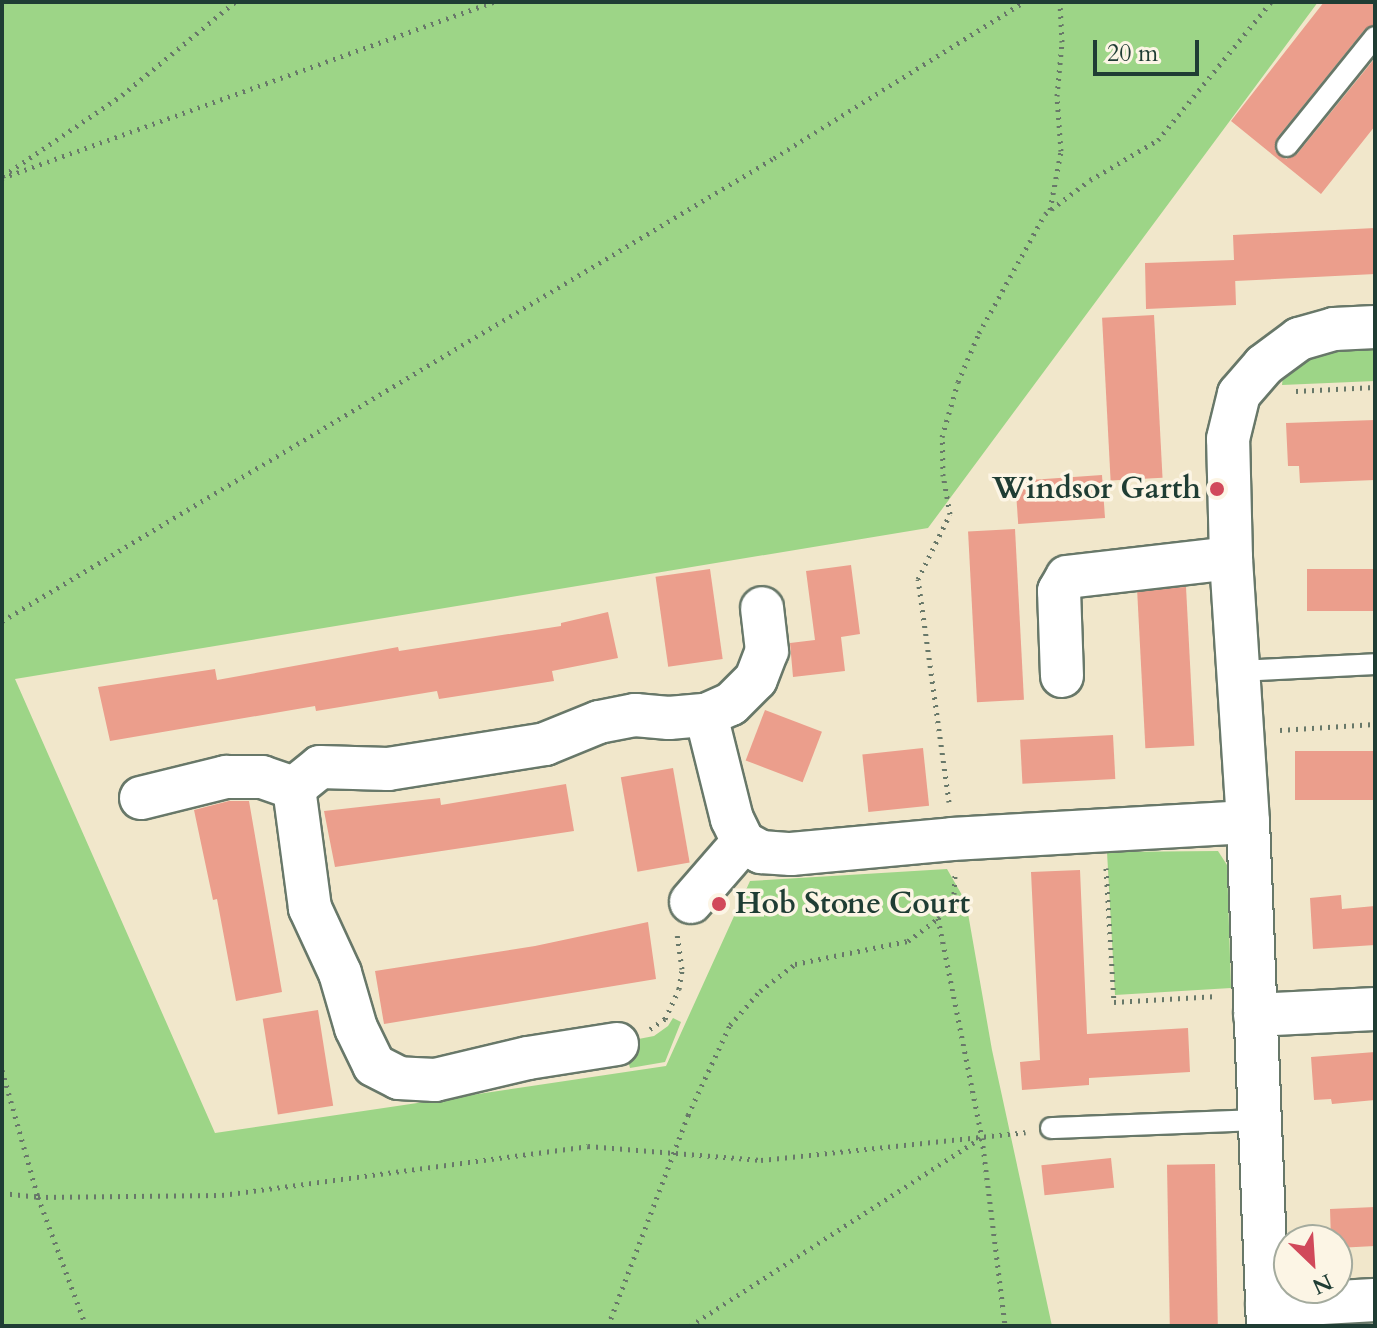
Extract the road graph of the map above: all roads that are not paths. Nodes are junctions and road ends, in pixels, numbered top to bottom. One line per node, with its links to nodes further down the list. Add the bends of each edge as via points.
1 (1375, 37): 2 (lane)
2 (1287, 146)
3 (1375, 327): 4 (street, via 1334,329 1299,339 1264,365 1239,394 1228,439)
4 (1231, 558): 7 (street); 8 (street, via 1067,577 1059,591)
5 (762, 608): 9 (street, via 767,651 756,679 731,704)
6 (1375, 664): 7 (lane)
7 (1239, 671): 12 (street)
8 (1062, 676)
9 (706, 715): 10 (street, via 635,715 599,722 545,744 388,769 320,767); 13 (street, via 717,769)
10 (294, 788): 11 (street, via 262,777 226,777); 17 (street, via 310,908 374,1065 399,1078 435,1080)
11 (141, 798)
12 (1248, 822): 13 (street, via 791,854 761,852); 15 (street)
13 (743, 842): 14 (street)
14 (691, 902)
15 (1255, 1004): 16 (street); 18 (street)
16 (1375, 1009)
17 (617, 1044)
18 (1261, 1120): 19 (lane); 21 (street)
19 (1051, 1128)
20 (1375, 1300): 21 (street)
21 (1268, 1316)

